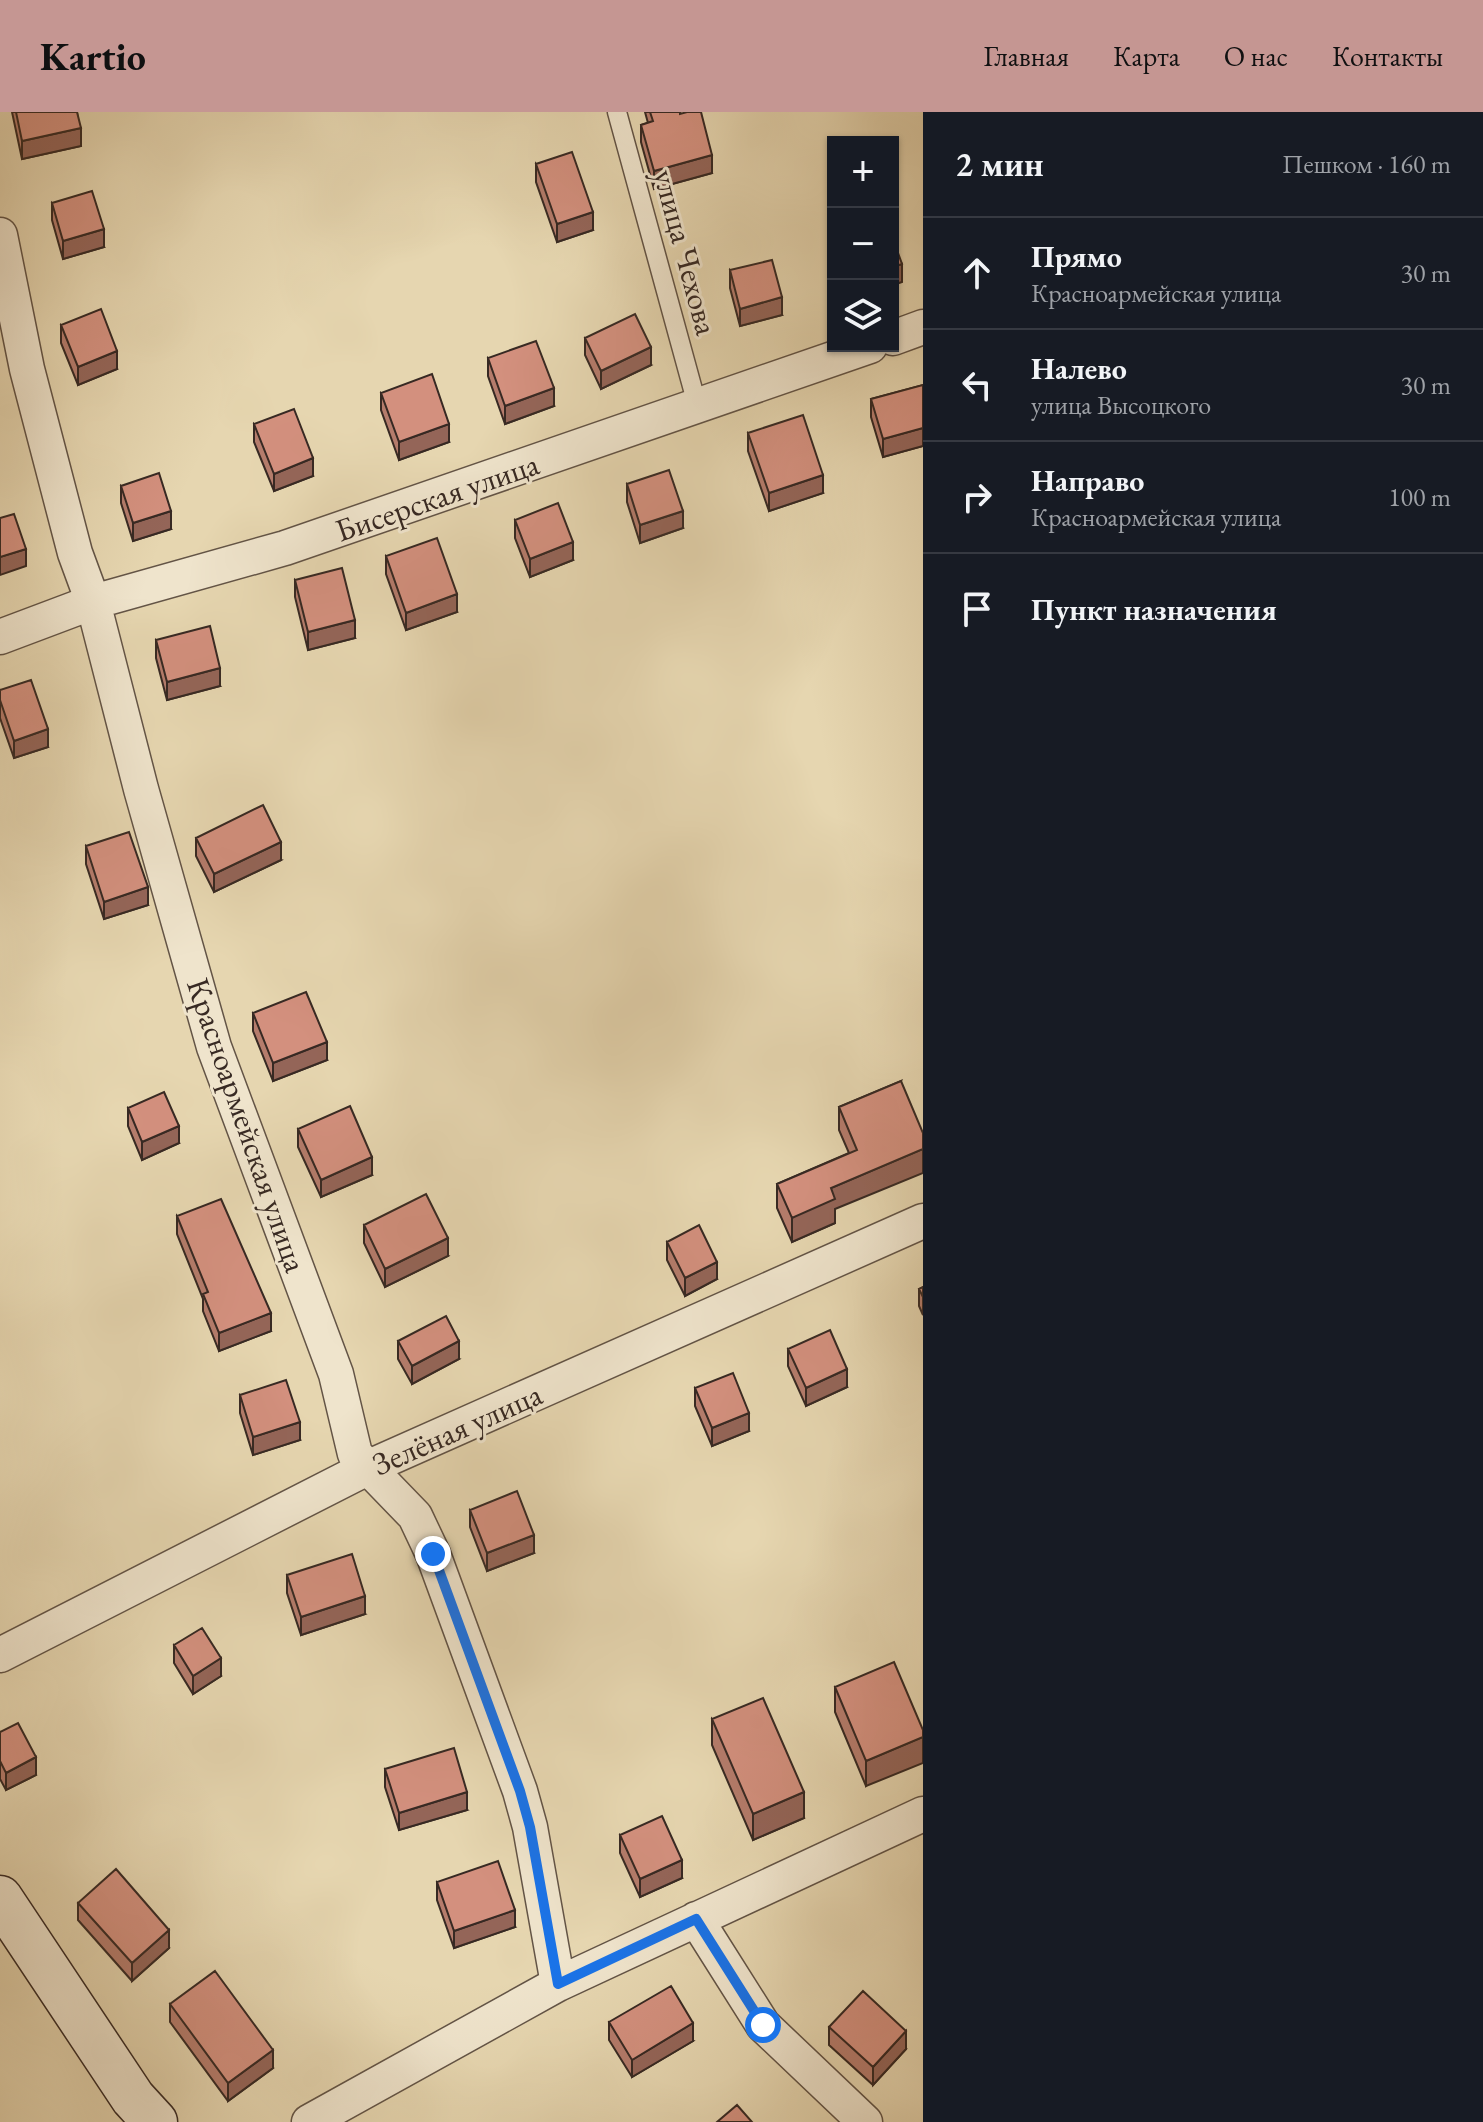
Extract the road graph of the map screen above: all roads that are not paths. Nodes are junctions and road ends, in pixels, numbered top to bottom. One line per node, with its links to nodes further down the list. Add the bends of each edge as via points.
1 (617, 112): 6 (lane, улица Чехова)
2 (0, 235): 7 (street, Красноармейская улица, via 27,369)
3 (923, 327): 4 (street)
4 (899, 336)
5 (853, 352): 6 (street, Бисерская улица)
6 (698, 408): 7 (street, Бисерская улица, via 285,548)
7 (93, 602): 8 (street, Бисерская улица); 10 (street, Красноармейская улица, via 214,1047 336,1374 355,1454)
8 (0, 637)
9 (923, 1221): 10 (street, Зелёная улица)
10 (367, 1468): 11 (street, Зелёная улица); 15 (street, Красноармейская улица, via 415,1516 433,1554 520,1791)
11 (0, 1655)
12 (923, 1814): 14 (street)
13 (0, 1898): 16 (street, via 133,2098)
14 (696, 1919): 15 (street); 18 (street, via 763,2025)
15 (558, 1984): 17 (street)
16 (155, 2122)
17 (309, 2122)
18 (865, 2122)

